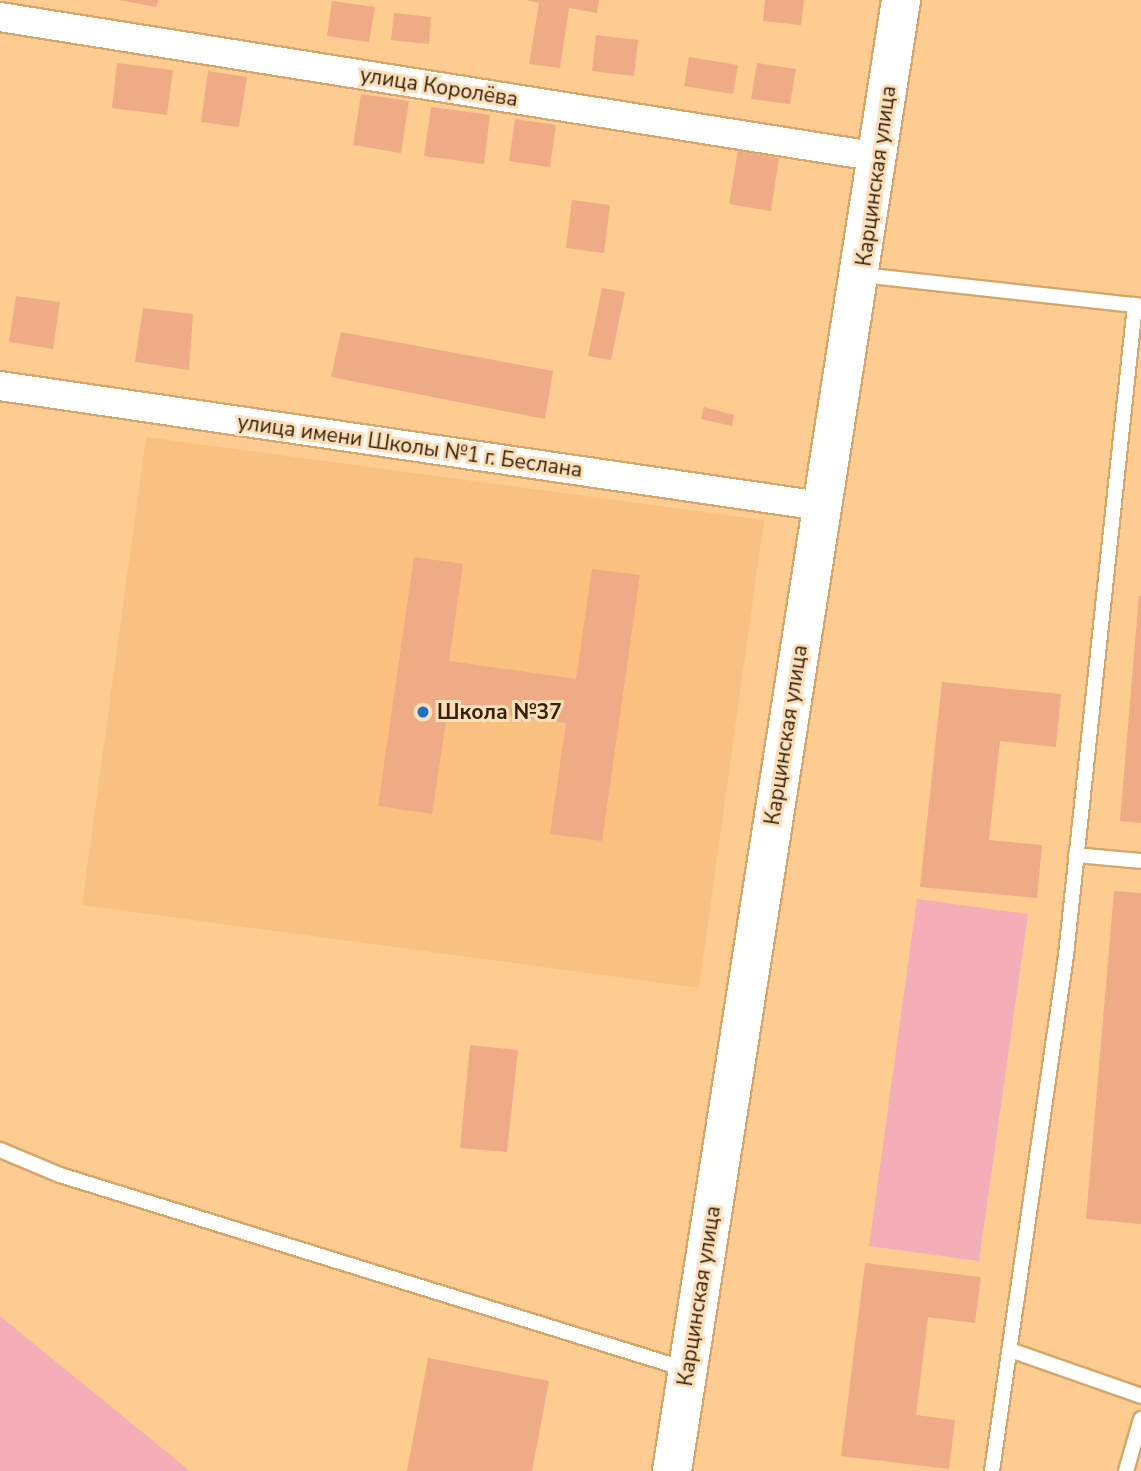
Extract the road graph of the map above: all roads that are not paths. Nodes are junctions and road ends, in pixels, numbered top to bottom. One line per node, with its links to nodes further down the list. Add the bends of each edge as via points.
1 (901, 0): 3 (main road, Карцинская улица)
2 (0, 17): 3 (street, улица Королёва)
3 (879, 157): 4 (main road, Карцинская улица)
4 (862, 275): 5 (lane); 7 (main road, Карцинская улица)
5 (1138, 306): 8 (lane)
6 (0, 386): 7 (street, улица имени Школы №1 г. Беслана)
7 (821, 506): 12 (main road, Карцинская улица)
8 (1076, 855): 9 (lane); 11 (lane)
9 (1141, 861)
10 (0, 1150): 12 (lane, via 61,1175)
11 (1010, 1350): 13 (lane); 16 (lane)
12 (688, 1370): 15 (main road, Карцинская улица)
13 (1141, 1396)
14 (1141, 1419): 17 (lane)
15 (672, 1471)
16 (992, 1471)
17 (1126, 1471)

